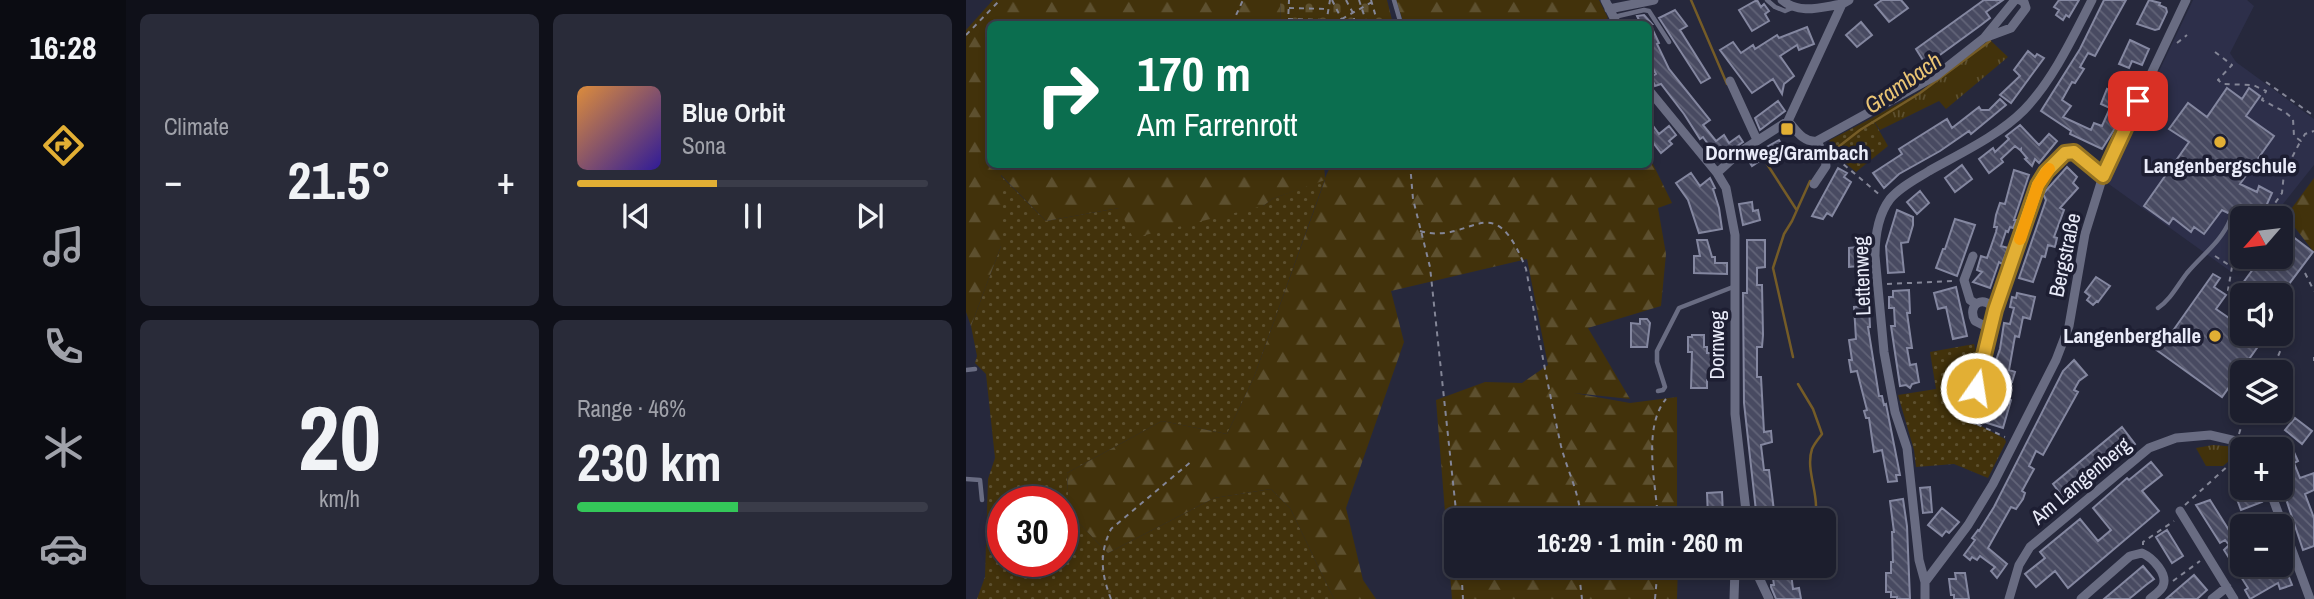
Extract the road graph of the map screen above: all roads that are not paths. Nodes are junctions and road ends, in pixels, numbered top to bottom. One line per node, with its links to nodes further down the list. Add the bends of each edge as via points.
1 (1394, 0): 11 (lane)
2 (1654, 0): 10 (street)
3 (1767, 0): 9 (lane, via 1785,11)
4 (1783, 0): 9 (street)
5 (2018, 0): 12 (street); 12 (street, via 2026,8 2011,28)
6 (2092, 0): 41 (street, Lettenweg, via 2060,59 2024,110 1905,186 1880,218 1875,243 1884,352 1907,448)
7 (2186, 0): 20 (street, Bergstraße)
8 (1845, 2): 9 (street); 16 (street)
9 (1793, 8)
10 (1611, 13): 13 (lane, via 1648,10)
11 (1400, 21)
12 (1984, 38): 18 (street, via 1916,88)
13 (1669, 42)
14 (1730, 81): 17 (street)
15 (1652, 94): 19 (street, Dornweg)
16 (1788, 121): 17 (street); 18 (street, via 1805,139)
17 (1757, 141): 19 (street)
18 (1816, 141): 21 (street, via 1826,166)
19 (1717, 173): 24 (street, Dornweg, via 1727,188 1735,235)
20 (2103, 176): 27 (street, via 2074,152 2065,153 2046,172); 41 (street, Bergstraße, via 2085,234 2069,326 2056,360 1968,525)
21 (1814, 184)
22 (2230, 220): 26 (lane)
23 (1973, 256): 25 (street, via 1961,280)
24 (1734, 286): 32 (lane, via 1679,308 1657,351 1665,387); 37 (street, Dornweg, via 1735,414)
25 (1976, 304): 27 (street, via 1987,302); 28 (street, via 1975,321 1983,325)
26 (2158, 308)
27 (1995, 310): 28 (street)
28 (1992, 321): 31 (street)
29 (975, 369): 30 (lane)
30 (966, 370)
31 (1976, 388)
32 (1661, 391)
33 (2230, 440): 46 (street, Am Langenberg, via 2210,435 2176,438 2150,447 2030,547)
34 (966, 479): 35 (lane, via 980,480)
35 (982, 500)
36 (2273, 500): 51 (street)
37 (1746, 508)
38 (2181, 513): 42 (street)
39 (1735, 578): 43 (street)
40 (1759, 578): 44 (street)
41 (1925, 582): 45 (street, Lettenweg)
42 (2227, 587): 49 (street); 50 (street)
43 (1734, 599)
44 (1769, 599)
45 (1925, 599)
46 (2009, 599)
47 (2081, 599): 48 (street, via 2130,556 2143,553 2156,563 2164,584)
48 (2150, 599)
49 (2212, 599)
50 (2234, 599)
51 (2310, 599)

